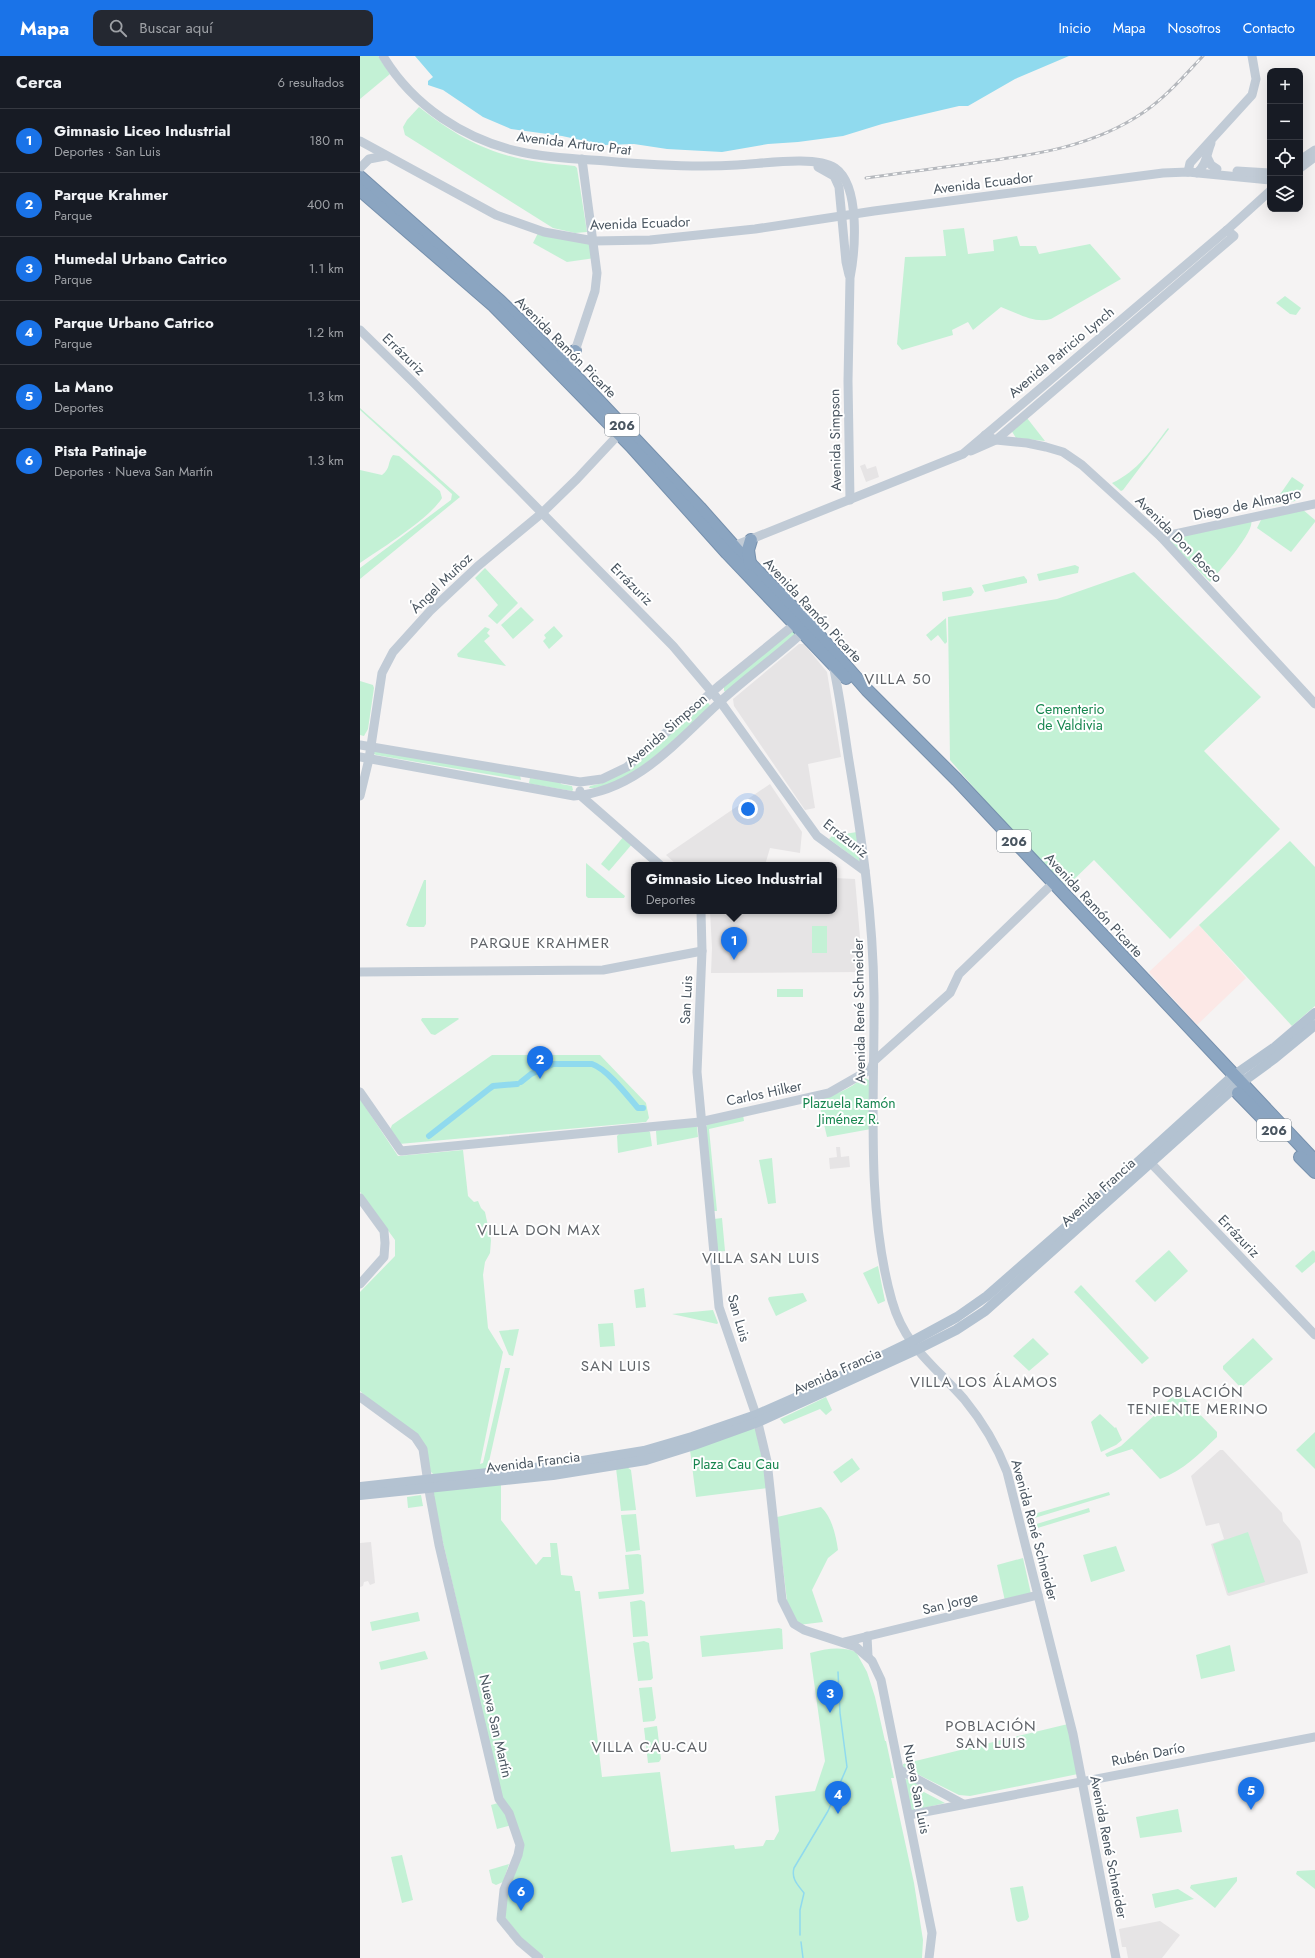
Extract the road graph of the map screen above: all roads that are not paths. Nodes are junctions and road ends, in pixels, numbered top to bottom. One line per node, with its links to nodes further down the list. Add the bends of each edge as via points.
1 (383, 56): 10 (main road, Avenida Arturo Prat, via 419,100 465,133 523,153)
2 (1252, 56): 3 (main road, via 1256,79 1252,94)
3 (1214, 139): 11 (main road); 16 (main road)
4 (364, 144): 6 (main road, Avenida Ecuador); 9 (main road)
5 (1315, 150): 8 (main road)
6 (386, 156): 9 (main road); 29 (main road, Avenida Ecuador, via 496,215 544,232)
7 (1315, 157): 13 (main road)
8 (1303, 158)
9 (369, 159): 14 (main road)
10 (582, 159): 12 (main road, Avenida Arturo Prat, via 694,167); 29 (main road)
11 (1208, 159): 15 (main road); 16 (main road)
12 (796, 162): 23 (main road, Avenida Arturo Prat, via 818,162 834,167 846,182); 27 (main road, Avenida Arturo Prat, via 817,166 834,176 839,187)
13 (1303, 166)
14 (360, 168)
15 (1217, 169): 16 (main road); 17 (main road)
16 (1194, 170): 19 (main road); 20 (main road, Avenida Ecuador); 20 (main road, Avenida Ecuador, via 1153,169 1108,176)
17 (1267, 173)
18 (360, 177): 33 (highway, Avenida Ramón Picarte / 206, via 500,300)
19 (1265, 179): 24 (main road, via 1266,188)
20 (1095, 181): 25 (main road, Avenida Ecuador)
21 (360, 190): 35 (highway, Avenida Ramón Picarte / 206, via 494,306)
22 (1267, 194): 24 (main road, Avenida Patricio Lynch)
23 (851, 196): 25 (main road, via 857,205); 26 (main road, Avenida Arturo Prat)
24 (1262, 198): 28 (main road, Avenida Patricio Lynch)
25 (874, 210): 26 (main road, Avenida Ecuador)
26 (854, 214): 27 (main road, Avenida Ecuador); 30 (main road, Avenida Simpson)
27 (842, 216): 29 (main road, Avenida Ecuador, via 755,229 650,240); 30 (main road, Avenida Simpson)
28 (1231, 233): 37 (main road, Avenida Patricio Lynch); 38 (main road, Avenida Patricio Lynch)
29 (594, 241): 32 (main road, via 596,285)
30 (850, 278): 40 (main road, Avenida Simpson)
31 (360, 330): 42 (main road, Errázuriz)
32 (575, 351): 33 (highway, via 566,356); 34 (main road)
33 (555, 354): 34 (highway, Avenida Ramón Picarte / 206)
34 (570, 369): 35 (highway); 46 (highway, Avenida Ramón Picarte / 206)
35 (571, 385): 36 (highway, Avenida Ramón Picarte / 206)
36 (619, 434): 42 (main road, Ángel Muñoz); 43 (highway, Avenida Ramón Picarte / 206)
37 (986, 435): 38 (main road, Avenida Don Bosco); 39 (main road, Avenida Patricio Lynch)
38 (996, 440): 39 (main road, Avenida Don Bosco); 44 (main road, Avenida Don Bosco, via 1036,444 1067,455 1082,465)
39 (963, 454): 40 (main road, Avenida Patricio Lynch)
40 (850, 500): 45 (main road, Avenida Simpson)
41 (1315, 504): 44 (main road, Diego de Almagro)
42 (542, 512): 51 (main road, Errázuriz, via 673,646); 55 (main road, Ángel Muñoz, via 430,611 393,652 382,673)
43 (713, 536): 46 (highway); 48 (highway, Avenida Ramón Picarte / 206)
44 (1161, 537): 53 (main road, Avenida Don Bosco)
45 (752, 540): 46 (main road, Avenida Simpson); 47 (highway, via 748,550)
46 (734, 546): 47 (highway, Avenida Ramón Picarte / 206)
47 (750, 564): 49 (highway, Avenida Ramón Picarte / 206)
48 (799, 629): 49 (highway, via 803,624); 50 (highway, Avenida Ramón Picarte / 206); 51 (main road, Avenida Simpson); 52 (main road, Avenida Simpson)
49 (815, 632): 69 (highway, Avenida Ramón Picarte / 206, via 867,690 957,780)
50 (832, 663): 61 (main road, Avenida René Schneider, via 860,823); 62 (highway, Avenida Ramón Picarte / 206)
51 (713, 691): 52 (main road, Errázuriz); 57 (main road, Avenida Simpson, via 627,767 602,779)
52 (721, 701): 58 (main road, Avenida Simpson, via 642,772 610,789); 61 (main road, Errázuriz, via 817,836)
53 (1315, 704)
54 (360, 745): 55 (main road, Avenida Simpson)
55 (370, 746): 56 (main road, Ángel Muñoz); 57 (main road, Avenida Simpson)
56 (365, 758): 58 (main road, Avenida Simpson, via 574,796); 59 (main road, Ángel Muñoz)
57 (580, 782): 58 (main road)
58 (580, 795): 60 (main road)
59 (360, 796)
60 (657, 862)
61 (865, 871): 68 (main road, Avenida René Schneider, via 873,946)
62 (1049, 887): 68 (main road, Carlos Hilker, via 959,974 950,993); 69 (highway, Avenida Ramón Picarte / 206)
63 (702, 914): 64 (main road, San Luis)
64 (702, 951): 65 (main road, via 603,970); 71 (main road, San Luis, via 697,1072)
65 (360, 972)
66 (1315, 1013): 69 (main road)
67 (1315, 1025): 69 (main road, via 1275,1058)
68 (874, 1062): 71 (main road, Carlos Hilker, via 871,1069 829,1093); 82 (main road, Avenida René Schneider, via 875,1174 881,1252 892,1301)
69 (1235, 1083): 72 (main road, Avenida Francia); 73 (main road, Avenida Francia); 75 (highway, Avenida Ramón Picarte / 206); 76 (highway, Avenida Ramón Picarte / 206)
70 (360, 1092): 71 (main road, Carlos Hilker, via 401,1150)
71 (700, 1122): 84 (main road, San Luis, via 719,1307)
72 (1180, 1122): 73 (main road, via 1184,1128); 74 (main road, Avenida Francia)
73 (1183, 1133): 74 (main road, Avenida Francia)
74 (1146, 1159): 77 (main road, Avenida Francia); 79 (main road, Avenida Francia, via 1147,1166); 81 (main road, Errázuriz)
75 (1315, 1161)
76 (1315, 1172)
77 (1112, 1185): 79 (main road); 82 (main road, Avenida Francia, via 978,1303)
78 (360, 1198): 80 (main road, via 384,1232 385,1243 384,1258)
79 (1100, 1207): 82 (main road, Avenida Francia, via 985,1311 956,1330)
80 (360, 1284)
81 (1315, 1336)
82 (913, 1346): 84 (main road, Avenida Francia); 88 (main road, Avenida René Schneider, via 964,1399 999,1452 1011,1483)
83 (360, 1397): 85 (main road, via 419,1441 425,1453)
84 (757, 1418): 85 (main road, Avenida Francia, via 645,1455); 90 (main road, San Luis, via 767,1461 784,1606 794,1624 799,1627)
85 (428, 1484): 86 (main road, Avenida Francia); 87 (main road, Avenida Francia); 97 (main road, Nueva San Martín, via 499,1799 509,1813 520,1845 504,1890 501,1919)
86 (360, 1487)
87 (360, 1495)
88 (1038, 1595): 89 (main road, San Jorge); 94 (main road, Avenida René Schneider)
89 (867, 1636): 90 (main road, San Jorge); 91 (main road)
90 (844, 1642): 91 (main road, Nueva San Luis)
91 (868, 1656): 93 (main road, Nueva San Luis, via 881,1680)
92 (1315, 1737): 94 (main road, Rubén Darío)
93 (900, 1770): 95 (main road); 96 (main road, Nueva San Luis)
94 (1082, 1780): 95 (main road, Rubén Darío); 99 (main road, Avenida René Schneider)
95 (963, 1804): 96 (main road, Rubén Darío)
96 (909, 1815): 98 (main road, Nueva San Luis, via 932,1933)
97 (539, 1958)
98 (929, 1958)
99 (1116, 1958)

